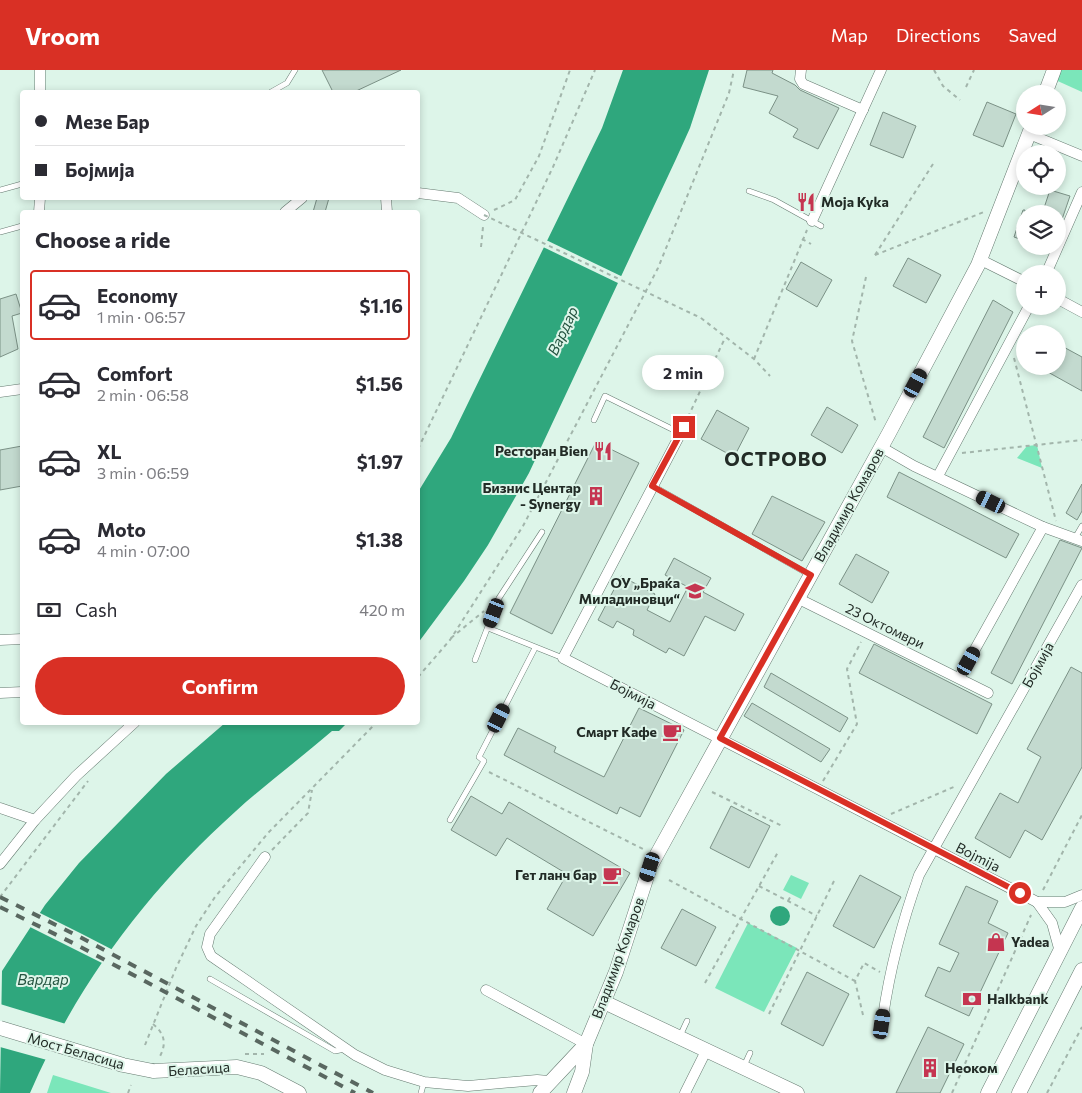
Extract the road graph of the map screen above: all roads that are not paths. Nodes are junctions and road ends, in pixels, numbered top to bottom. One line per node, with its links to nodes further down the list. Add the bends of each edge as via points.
1 (40, 70): 7 (street)
2 (295, 70): 8 (lane, via 287,83)
3 (801, 70): 9 (street, via 803,84)
4 (881, 70): 9 (street)
5 (1054, 70): 6 (street)
6 (1048, 85)
7 (40, 90)
8 (275, 90)
9 (863, 110): 21 (street)
10 (1029, 135): 24 (street, Владимир Комаров)
11 (1041, 135): 12 (street)
12 (1082, 156)
13 (20, 185): 14 (lane)
14 (0, 190)
15 (749, 191): 21 (lane, via 774,200)
16 (1082, 192): 25 (street)
17 (420, 193): 20 (street, via 458,198)
18 (300, 200): 19 (street)
19 (287, 210)
20 (484, 215)
21 (816, 223)
22 (20, 227): 23 (lane)
23 (0, 232)
24 (980, 260): 26 (street); 34 (street, Владимир Комаров)
25 (1050, 265)
26 (1016, 278)
27 (1066, 303): 28 (street)
28 (1082, 312)
29 (1024, 315): 35 (street)
30 (20, 390): 31 (street)
31 (0, 392)
32 (594, 420): 33 (lane, via 605,396)
33 (682, 430): 36 (street)
34 (881, 446): 35 (street); 41 (street, Владимир Комаров)
35 (938, 476): 37 (street)
36 (652, 486): 41 (lane); 48 (street)
37 (1043, 526): 40 (street); 50 (street)
38 (1082, 526): 40 (lane)
39 (542, 532): 44 (lane, via 499,598)
40 (1079, 539)
41 (811, 575): 43 (street, Владимир Комаров)
42 (1082, 585): 59 (street, Бојмија)
43 (798, 599): 50 (street, 23 Октомври); 55 (street, Владимир Комаров)
44 (488, 628): 47 (lane); 49 (lane)
45 (20, 639): 46 (street)
46 (0, 640)
47 (535, 648): 48 (lane); 58 (lane, via 479,757 484,761)
48 (563, 658): 55 (street, Бојмија, via 632,696)
49 (475, 660)
50 (959, 678): 53 (street, 23 Октомври)
51 (20, 692): 52 (street)
52 (0, 693)
53 (988, 693)
54 (132, 725): 57 (street, via 76,776)
55 (720, 738): 59 (street, Бојмија); 69 (street, Владимир Комаров, via 650,867)
56 (0, 808): 57 (street)
57 (35, 820): 61 (street)
58 (450, 820)
59 (934, 850): 63 (street, Bojmija); 71 (street, Бојмија, via 905,913 889,976)
60 (265, 857): 75 (street, via 210,934 206,947 211,956)
61 (0, 864)
62 (1082, 895): 63 (street, via 1066,902)
63 (1037, 902): 65 (street, via 1052,923)
64 (1082, 908): 65 (street)
65 (1060, 952): 88 (street)
66 (1082, 970): 89 (street)
67 (210, 979): 75 (lane, via 335,1051)
68 (486, 990): 74 (street)
69 (604, 1002): 73 (street); 74 (street, Владимир Комаров)
70 (687, 1021): 73 (lane)
71 (882, 1024)
72 (0, 1028): 79 (street, Мост Беласица, bridge)
73 (680, 1036): 76 (street)
74 (586, 1044): 81 (street, Владимир Комаров); 85 (street, Владимир Комаров, via 582,1072)
75 (345, 1049): 80 (street, via 385,1070)
76 (707, 1049): 78 (street); 86 (street)
77 (750, 1053): 78 (lane)
78 (744, 1066): 87 (street)
79 (153, 1071): 82 (street, Беласица, via 231,1066 261,1073)
80 (424, 1082): 81 (street, via 468,1086 537,1080); 83 (lane)
81 (549, 1082): 84 (street, Владимир Комаров)
82 (299, 1093)
83 (421, 1093)
84 (540, 1093)
85 (574, 1093)
86 (685, 1093)
87 (796, 1093)
88 (988, 1093)
89 (1019, 1093)

